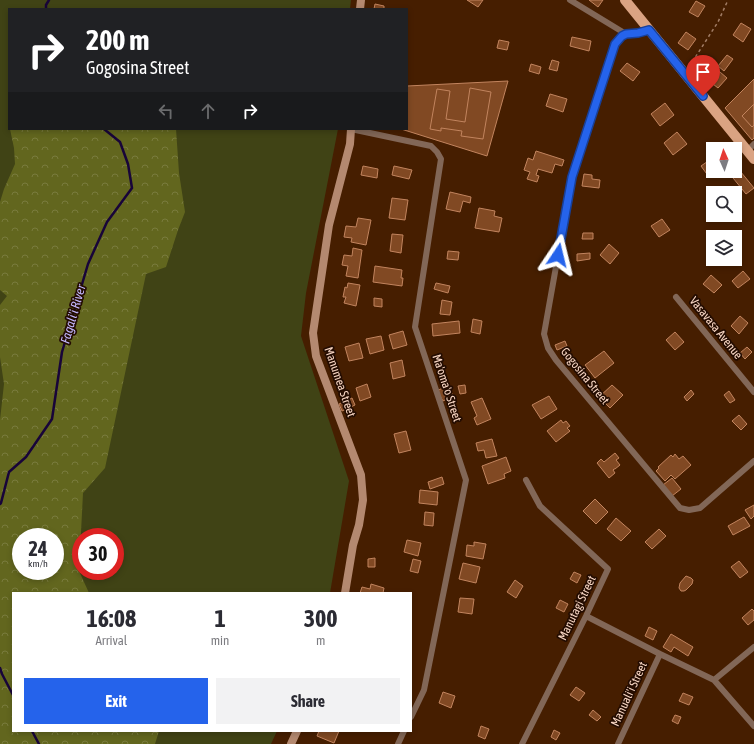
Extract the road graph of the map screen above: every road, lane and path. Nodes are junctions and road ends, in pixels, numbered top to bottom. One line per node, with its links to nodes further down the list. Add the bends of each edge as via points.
1 (570, 0): 5 (street)
2 (625, 0): 4 (main road)
3 (728, 0): 6 (path, via 718,22)
4 (649, 30): 5 (street); 6 (main road)
5 (626, 34): 13 (street, Gogosina Street, via 615,44 572,177 544,334 548,348 680,508 700,508)
6 (685, 74): 9 (main road)
7 (351, 130): 15 (main road, Manumea Street, via 350,144 330,225 313,332 316,356 361,475 364,500)
8 (356, 130): 20 (street, Ma'oma'o Street, via 431,146 441,159 415,328 466,480 424,690)
9 (751, 147): 10 (main road)
10 (754, 159)
11 (676, 297): 12 (street, Vasavasa Avenue)
12 (754, 392)
13 (754, 461)
14 (526, 480): 16 (street, Manutagi Street, via 540,506 608,569)
15 (345, 592)
16 (586, 616): 18 (street, Manuali'i Street); 26 (street, Manutagi Street)
17 (754, 647): 19 (street)
18 (660, 654): 19 (street, Manuali'i Street); 27 (street, Manuali'i Street)
19 (714, 680): 21 (street)
20 (412, 715)
21 (754, 726)
22 (297, 732): 24 (main road)
23 (404, 732): 25 (street)
24 (291, 744)
25 (398, 744)
26 (522, 744)
27 (618, 744)

